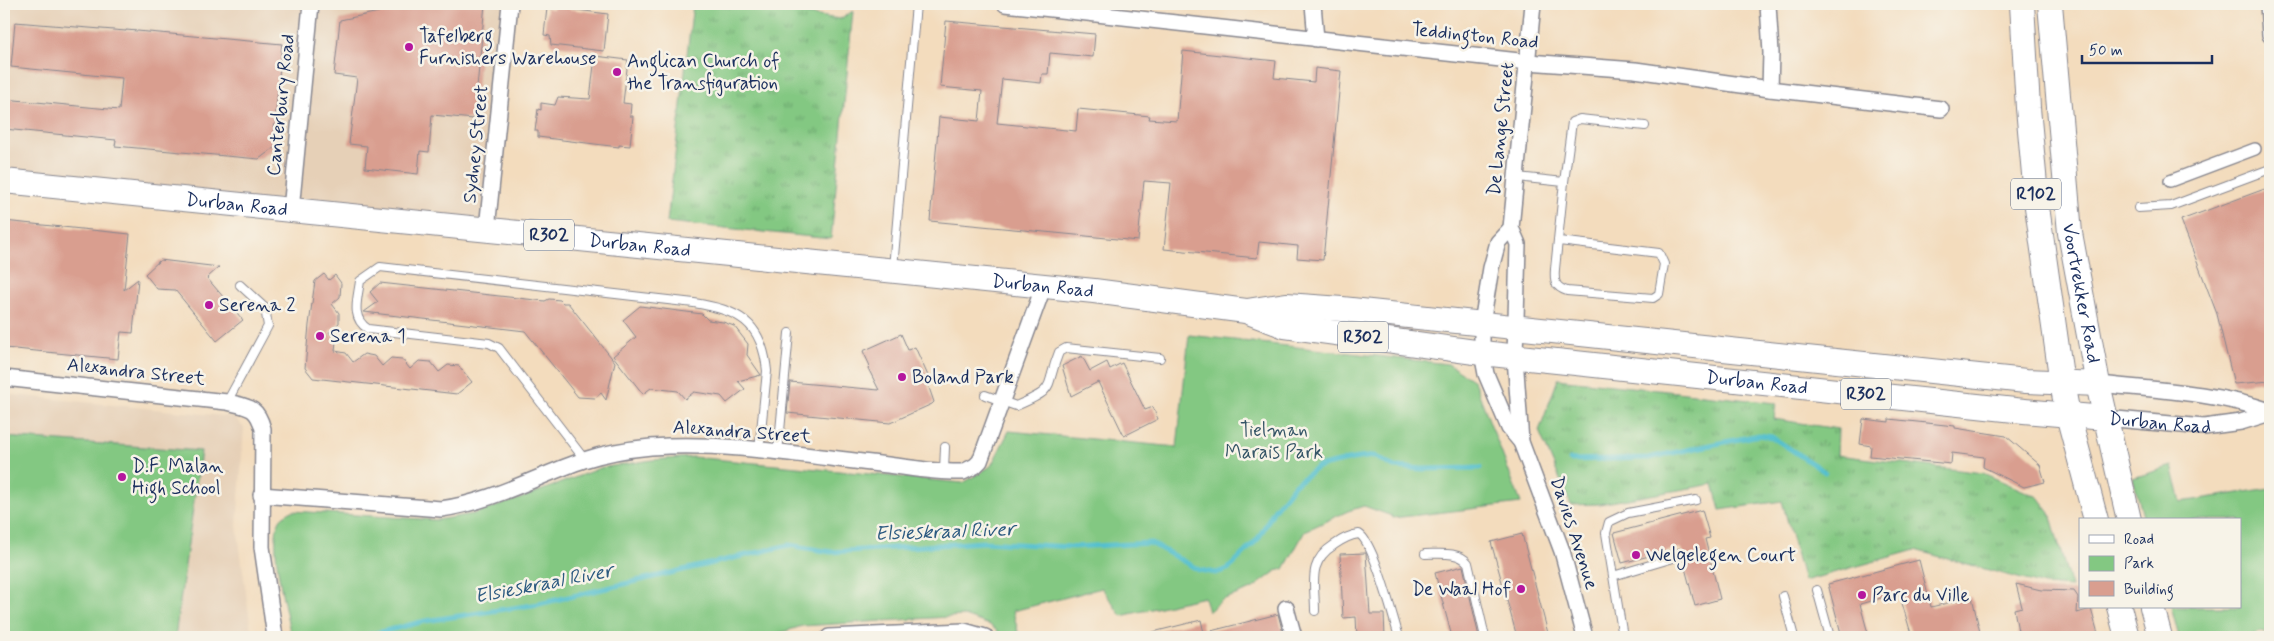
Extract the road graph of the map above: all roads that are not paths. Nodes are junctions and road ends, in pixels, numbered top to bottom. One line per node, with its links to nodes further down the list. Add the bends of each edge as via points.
1 (308, 4): 25 (street, Canterbury Road)
2 (510, 4): 27 (street, Sydney Street)
3 (916, 4): 29 (lane)
4 (1005, 4): 11 (street, Teddington Road)
5 (1313, 4): 13 (street)
6 (1533, 4): 14 (street, De Lange Street)
7 (1768, 4): 15 (street)
8 (2022, 4): 40 (main road, Voortrekker Road / R102, via 2038,207)
9 (2050, 4): 41 (main road, Voortrekker Road / R102, via 2070,233)
10 (2268, 4): 12 (street)
11 (1073, 7): 13 (street, Teddington Road)
12 (2270, 35)
13 (1316, 39): 14 (street, Teddington Road)
14 (1528, 62): 15 (street, Teddington Road, via 1635,70); 20 (street, De Lange Street)
15 (1770, 89): 16 (street, Teddington Road)
16 (1941, 109)
17 (1644, 126): 23 (lane, via 1580,119 1572,122)
18 (2255, 149): 22 (street)
19 (2270, 168): 24 (lane, via 2171,206)
20 (1517, 177): 23 (lane); 26 (street, De Lange Street)
21 (4, 181): 25 (main road, Durban Road / R302)
22 (2170, 181)
23 (1564, 182): 28 (lane)
24 (2138, 208)
25 (291, 210): 27 (main road, Durban Road / R302)
26 (1511, 228): 33 (street, De Lange Street, via 1498,242); 34 (street, De Lange Street, via 1518,244)
27 (488, 229): 29 (main road, Durban Road / R302)
28 (1559, 241): 28 (lane, via 1554,282 1560,289 1653,298 1659,294 1664,264 1659,253)
29 (893, 269): 31 (main road, Durban Road / R302)
30 (240, 284): 44 (lane, via 265,308 268,326)
31 (1044, 285): 32 (main road, Durban Road / R302); 43 (street, Alexandra Street)
32 (1246, 311): 33 (main road, Durban Road / R302, via 1286,305); 36 (main road, Durban Road / R302, via 1284,326)
33 (1482, 322): 34 (main road, Durban Road / R302); 36 (street, De Lange Street)
34 (1515, 326): 37 (street, De Lange Street); 40 (main road, Durban Road / R302)
35 (789, 333): 51 (lane)
36 (1482, 353): 37 (main road, Durban Road / R302); 48 (street, Davies Avenue, via 1486,374 1509,428)
37 (1515, 357): 46 (main road, Durban Road / R302); 48 (street, Davies Avenue)
38 (1160, 358): 43 (lane, via 1066,348 1059,352 1043,394 1016,406)
39 (4, 378): 44 (street, Alexandra Street)
40 (2062, 383): 41 (main road, Durban Road / R302); 46 (main road, Voortrekker Road / R102)
41 (2098, 384): 45 (street, Durban Road, via 2215,396); 47 (main road, Voortrekker Road / R102)
42 (985, 395): 43 (lane)
43 (1002, 401): 53 (street, Alexandra Street, via 980,461 963,472)
44 (227, 402): 54 (street, Alexandra Street, via 252,408 260,416 263,429)
45 (2270, 412): 47 (street, Durban Road, via 2241,422 2204,427)
46 (2068, 415): 47 (main road, Durban Road / R302); 57 (main road, Voortrekker Road / R102)
47 (2105, 418): 56 (main road, Voortrekker Road / R102)
48 (1521, 442): 73 (street, Davies Avenue, via 1562,551)
49 (944, 447): 53 (lane)
50 (759, 451): 51 (street, Alexandra Street); 52 (street, Alexandra Street, via 667,446 633,449); 52 (lane, via 766,362 756,335 743,318 733,312 694,304 380,267 360,281 357,316 368,329 489,343 500,348)
51 (778, 453): 53 (street, Alexandra Street)
52 (585, 460): 54 (street, Alexandra Street, via 493,495 442,509)
53 (944, 471)
54 (261, 495): 67 (street, via 262,547)
55 (1696, 500): 60 (lane, via 1628,512 1612,518 1606,532)
56 (2128, 514)
57 (2095, 518)
58 (1425, 554): 72 (lane, via 1457,555 1468,563)
59 (1680, 556): 60 (lane)
60 (1613, 576): 74 (lane)
61 (1817, 590): 76 (lane)
62 (1783, 596): 75 (lane)
63 (1286, 608): 70 (street)
64 (2119, 608): 77 (main road)
65 (2152, 608): 78 (main road)
66 (1316, 611): 71 (lane, via 1314,568 1317,561 1324,551 1339,541 1359,534 1364,537 1378,568)
67 (275, 637)
68 (828, 637): 69 (street, via 964,631)
69 (985, 637)
70 (1294, 637)
71 (1399, 637)
72 (1486, 637)
73 (1585, 637)
74 (1623, 637)
75 (1794, 637)
76 (1830, 637)
77 (2127, 637)
78 (2160, 637)

